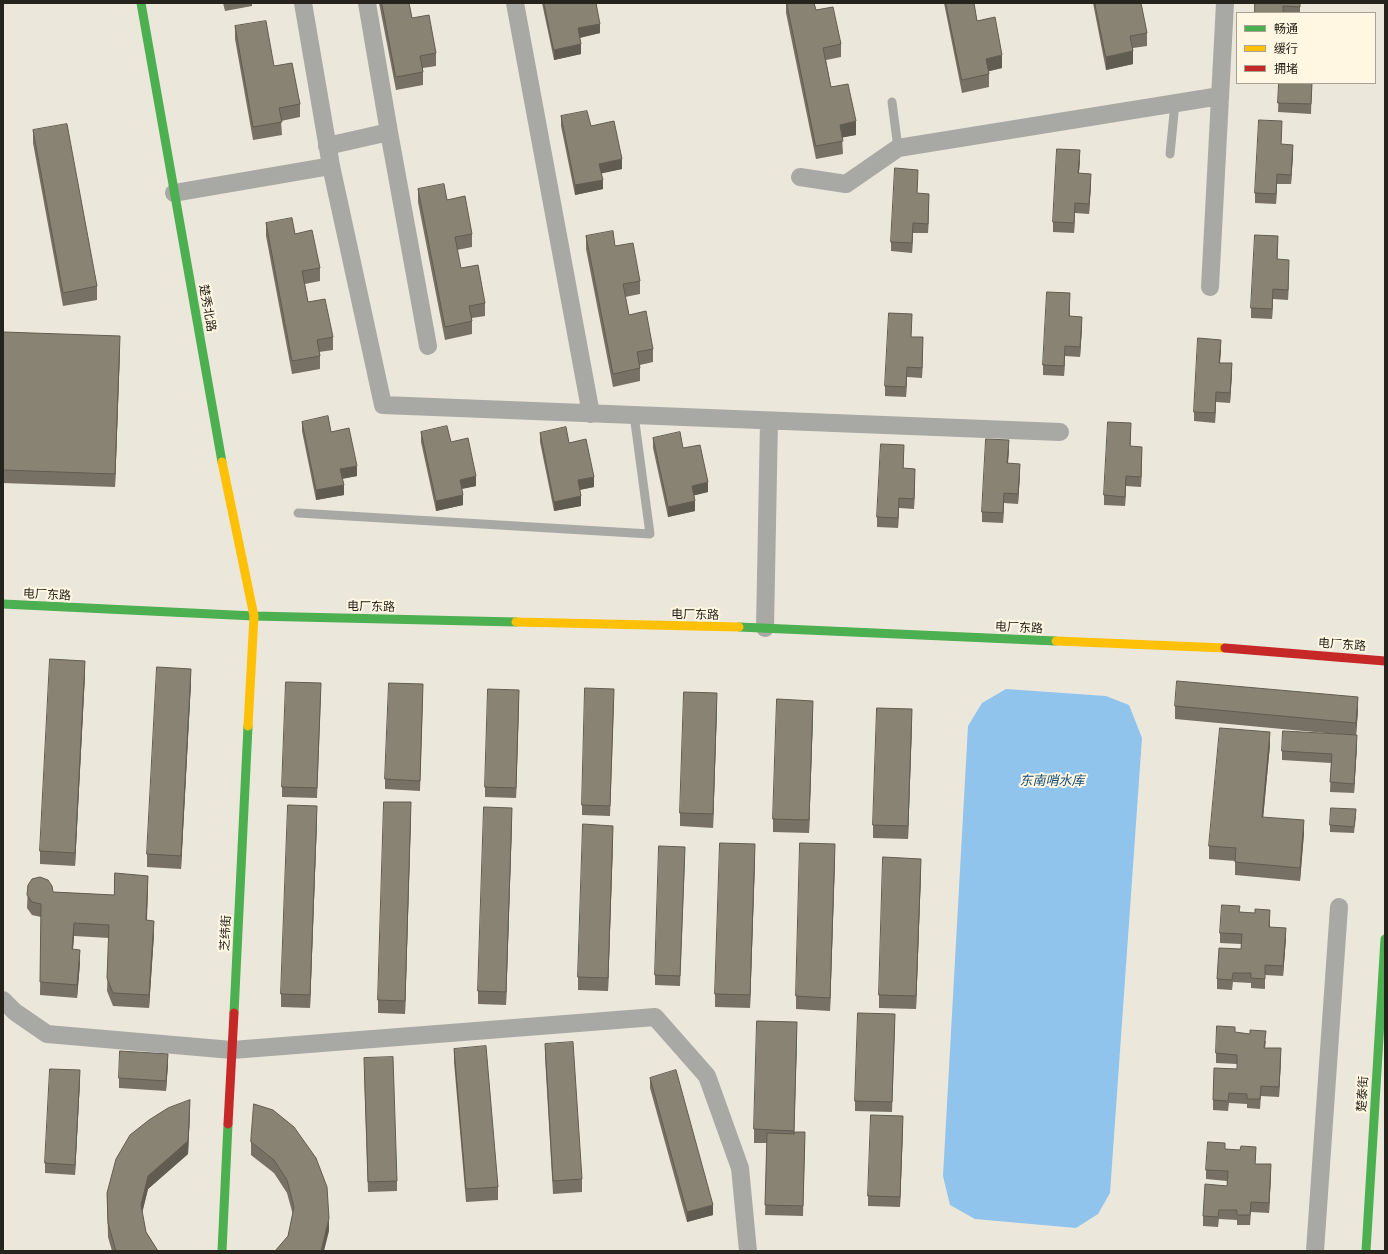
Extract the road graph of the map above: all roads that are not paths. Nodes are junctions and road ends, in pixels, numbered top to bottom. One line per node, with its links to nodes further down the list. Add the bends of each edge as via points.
1 (140, 3): 15 (street, 楚秀北路)
2 (303, 3): 10 (street)
3 (367, 3): 9 (street)
4 (515, 3): 18 (street)
5 (1225, 3): 6 (street)
6 (1220, 96): 8 (street); 16 (street)
7 (892, 102): 11 (lane)
8 (1175, 103): 11 (street); 12 (lane)
9 (389, 132): 10 (street); 17 (street)
10 (327, 146): 13 (street)
11 (898, 148): 14 (street, via 846,184)
12 (1170, 154)
13 (331, 166): 15 (street); 18 (street, via 383,405)
14 (800, 177)
15 (174, 193): 24 (street, 楚秀北路, via 223,465)
16 (1210, 287)
17 (428, 346)
18 (591, 414): 19 (street)
19 (634, 415): 20 (street); 22 (lane, via 650,534)
20 (769, 421): 21 (street); 25 (street)
21 (1060, 432)
22 (298, 513)
23 (3, 604): 24 (street, 电厂东路)
24 (254, 616): 25 (street, 电厂东路); 30 (street, 芝纬街)
25 (765, 628): 26 (street, 电厂东路, via 1220,648)
26 (1385, 661)
27 (1339, 907): 33 (street)
28 (1385, 939): 34 (street, 楚泰街)
29 (3, 1000): 30 (street, via 15,1012 47,1034)
30 (232, 1050): 31 (street, 芝纬街); 32 (street, via 655,1017 707,1076 740,1168)
31 (222, 1251)
32 (748, 1251)
33 (1315, 1251)
34 (1366, 1251)

